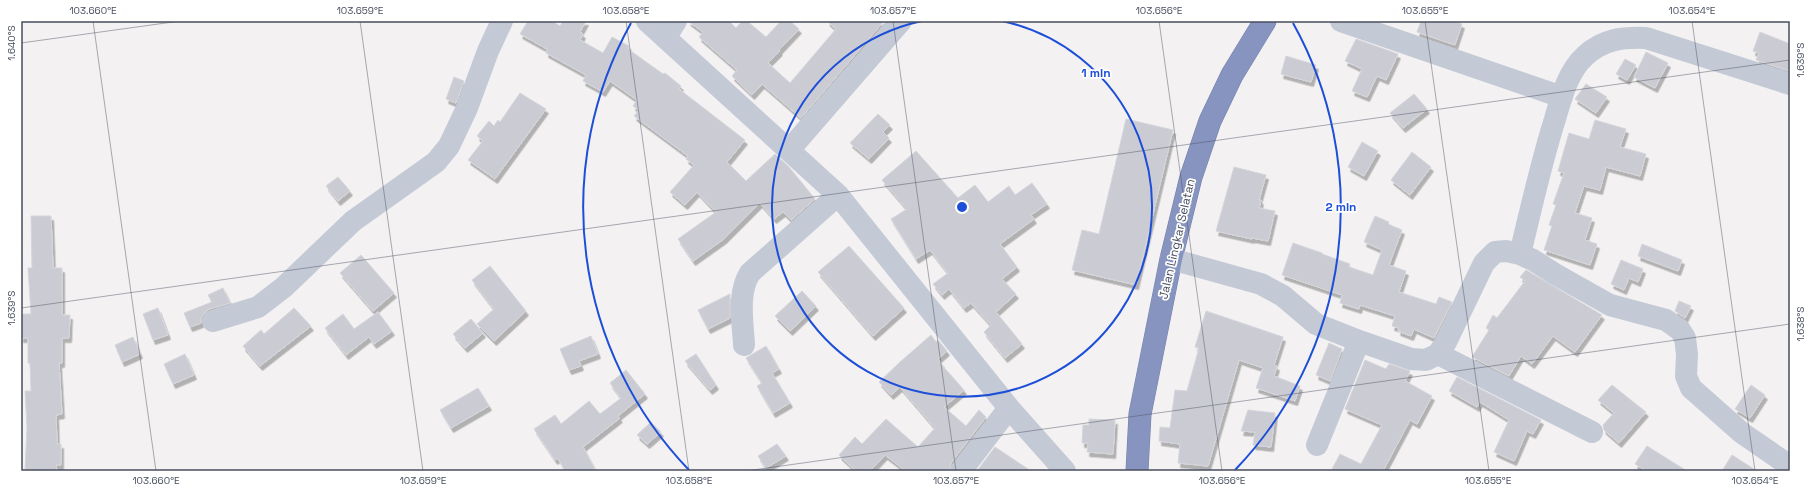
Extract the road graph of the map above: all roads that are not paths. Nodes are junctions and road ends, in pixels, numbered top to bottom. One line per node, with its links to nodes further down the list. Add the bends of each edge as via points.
1 (502, 21): 13 (street, via 464,114 449,146 436,162 353,221 284,287 258,307)
2 (647, 21): 6 (street)
3 (901, 21): 9 (street)
4 (1265, 21): 12 (highway, Jalan Lingkar Selatan, via 1232,75 1210,121 1191,177)
5 (1341, 21): 8 (street)
6 (671, 29): 9 (street)
7 (1790, 84): 8 (street, via 1646,38 1622,37 1602,44 1584,56 1572,74)
8 (1562, 97): 11 (street, via 1542,159)
9 (790, 149): 10 (street)
10 (838, 195): 15 (street, via 750,273 746,280 742,307); 17 (street)
11 (1520, 254): 16 (street, via 1495,252 1484,263); 20 (street, via 1610,305 1666,320 1680,330 1685,338 1686,376 1691,388 1742,433)
12 (1171, 259): 14 (street, via 1261,284 1283,296 1316,324); 23 (highway, Jalan Lingkar Selatan, via 1140,414)
13 (213, 321)
14 (1359, 341): 16 (street, via 1411,359 1426,360); 19 (street)
15 (744, 346)
16 (1438, 354): 18 (street)
17 (1009, 408): 21 (street); 22 (street)
18 (1592, 432)
19 (1317, 445)
20 (1790, 466)
21 (961, 471)
22 (1065, 471)
23 (1137, 471)

